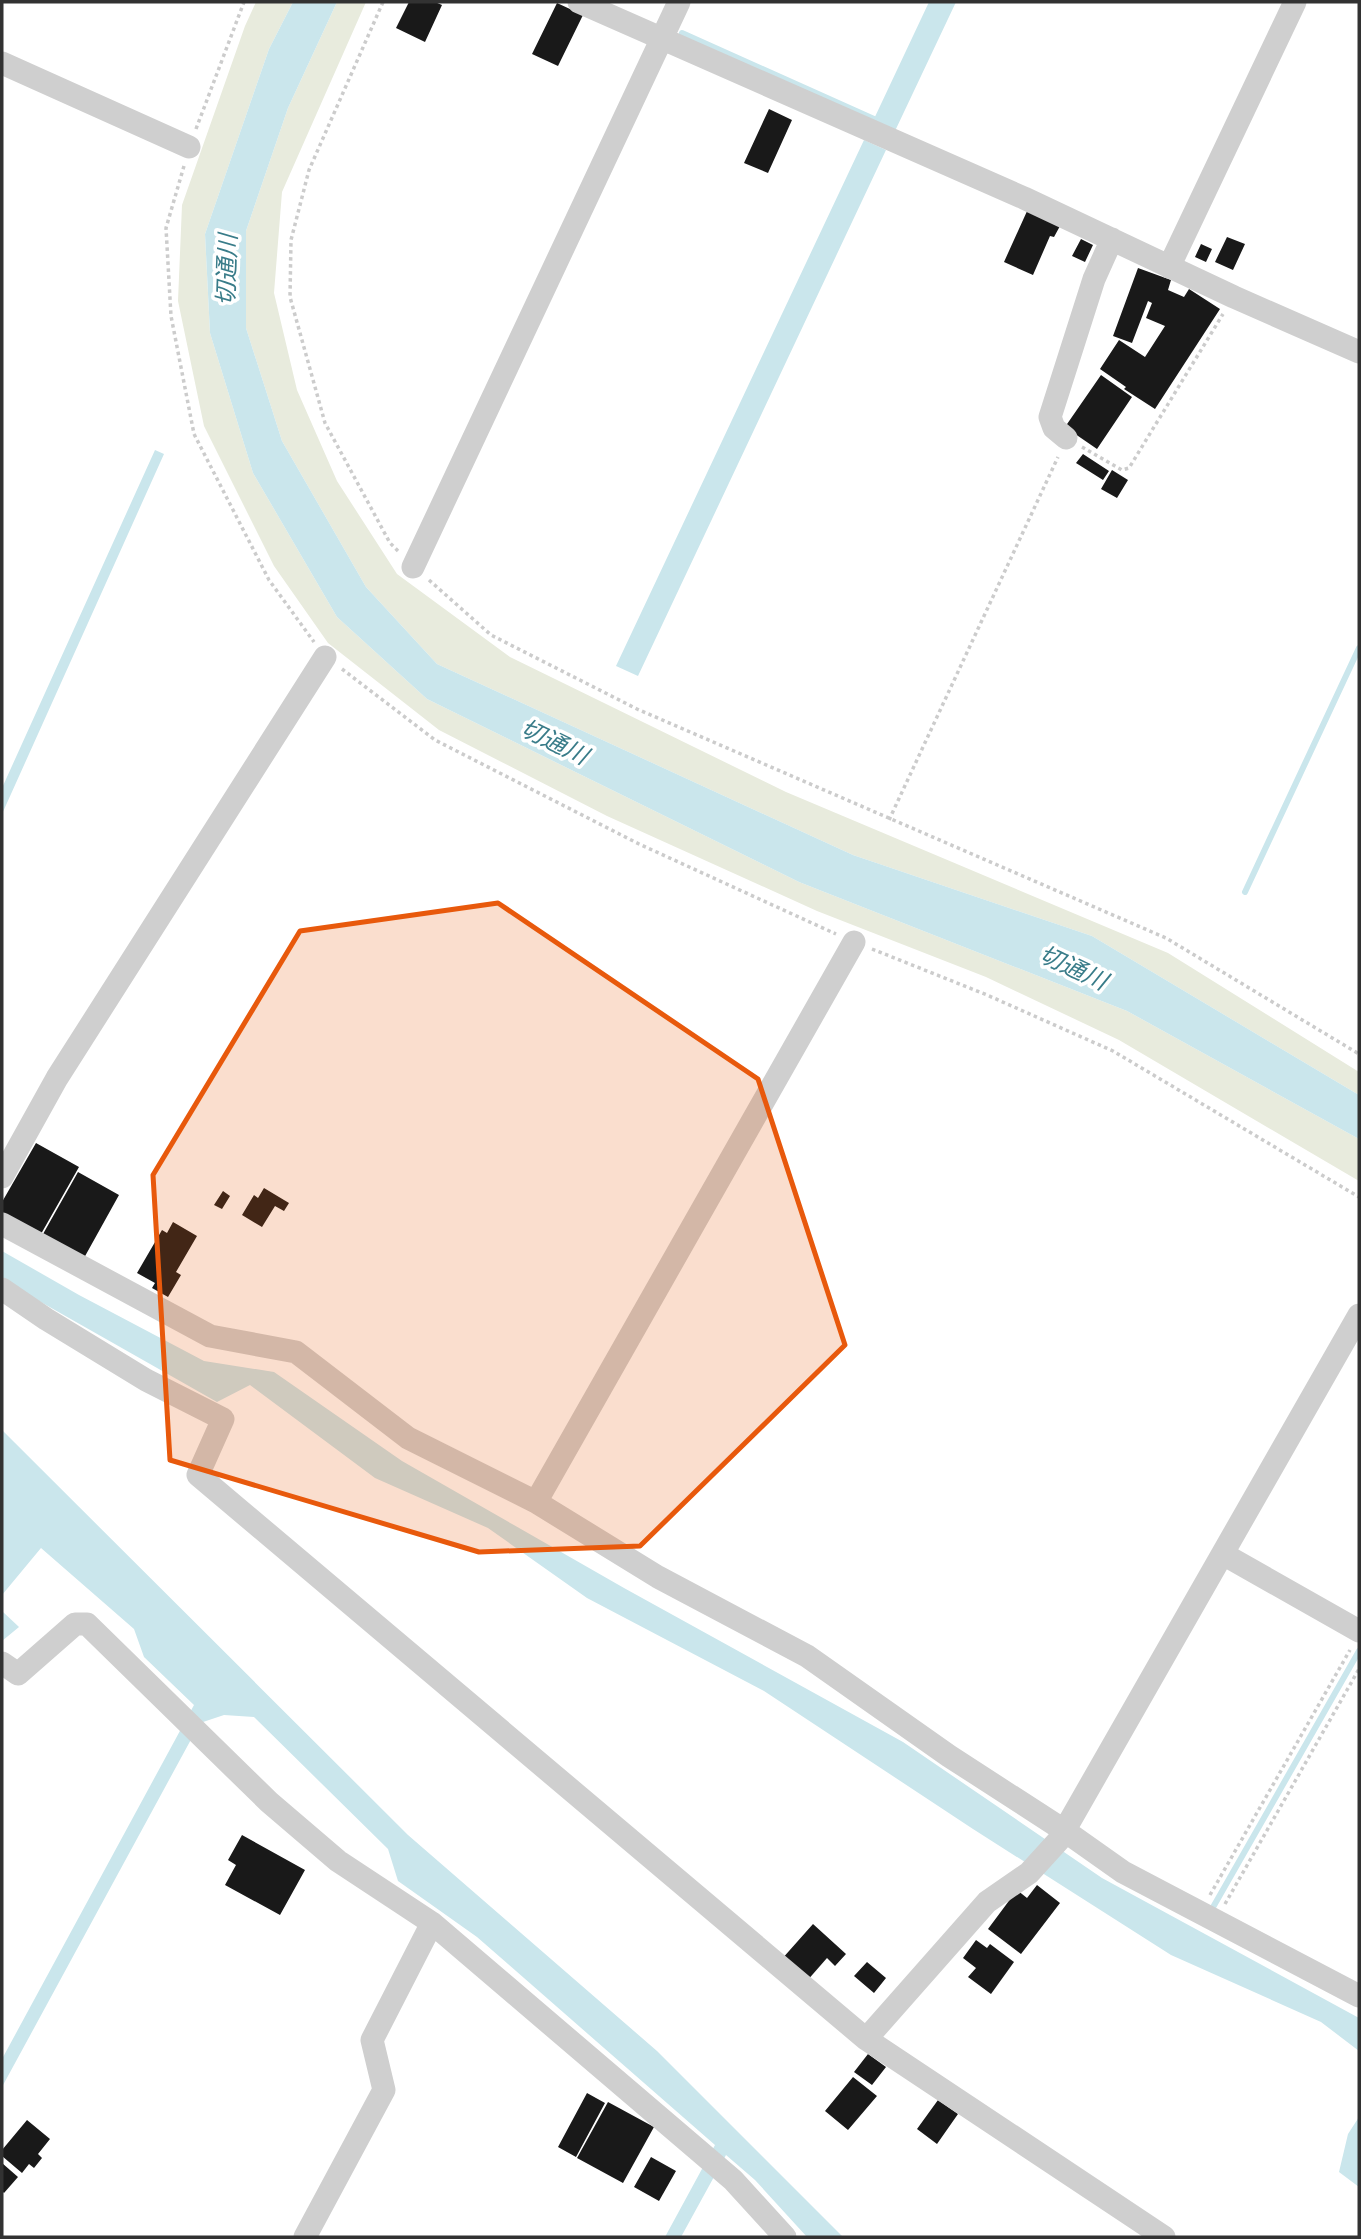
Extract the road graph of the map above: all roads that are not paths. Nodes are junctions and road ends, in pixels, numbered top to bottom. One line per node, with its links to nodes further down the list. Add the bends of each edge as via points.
1 (579, 2): 4 (street)
2 (679, 2): 4 (street)
3 (1294, 2): 8 (street)
4 (662, 39): 7 (street); 11 (street)
5 (2, 63): 6 (street)
6 (189, 147)
7 (1112, 239): 8 (street); 10 (street, via 1094,279 1050,417)
8 (1170, 267): 9 (street)
9 (1359, 352)
10 (1066, 438)
11 (413, 567)
12 (325, 657): 14 (street, via 57,1078)
13 (854, 942): 18 (street)
14 (2, 1177)
15 (2, 1224): 18 (street, via 210,1336 296,1352 408,1437)
16 (2, 1289): 25 (street, via 146,1380 223,1419 198,1475)
17 (1359, 1315): 19 (street)
18 (536, 1502): 22 (street, via 658,1577 807,1656)
19 (1223, 1554): 20 (street); 22 (street)
20 (1356, 1638)
21 (2, 1663): 23 (street, via 18,1674 75,1624 87,1624 269,1802 338,1861)
22 (1062, 1836): 24 (street); 25 (street, via 1029,1873 987,1902)
23 (432, 1923): 26 (street, via 372,2040 384,2090); 27 (street, via 714,2163)
24 (1359, 1995)
25 (866, 2039): 28 (street)
26 (305, 2237)
27 (785, 2237)
28 (1164, 2237)

